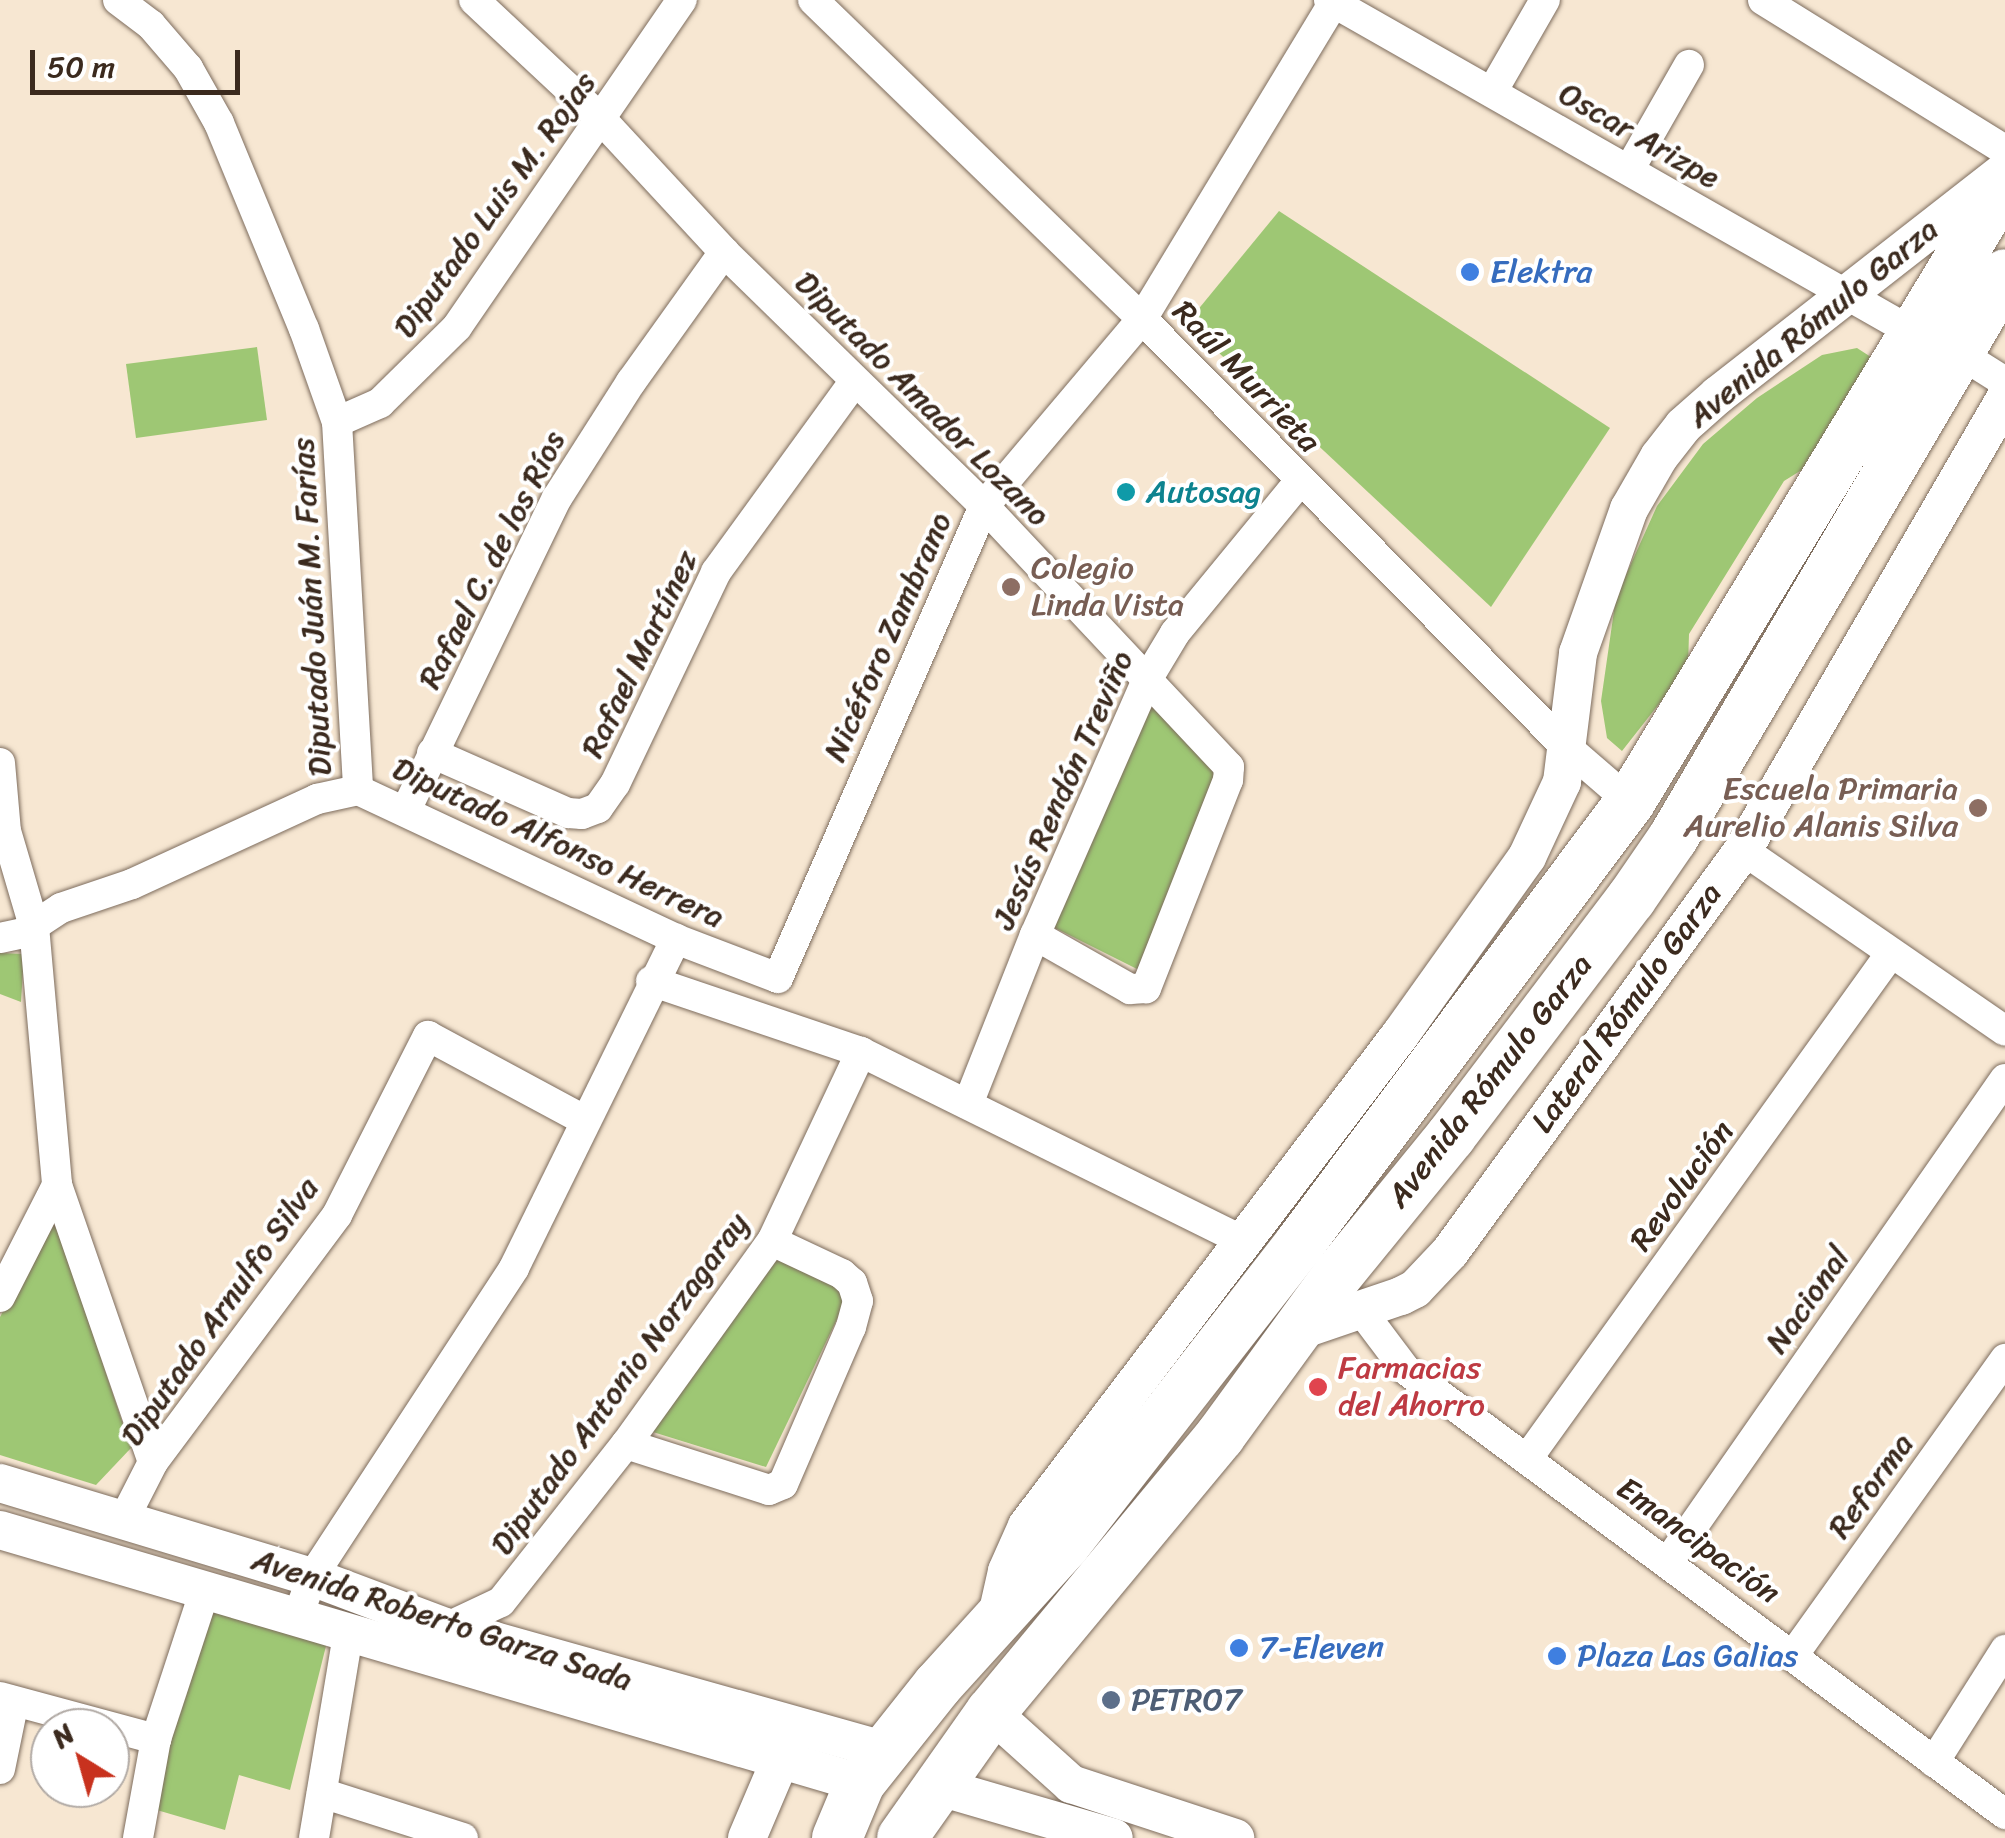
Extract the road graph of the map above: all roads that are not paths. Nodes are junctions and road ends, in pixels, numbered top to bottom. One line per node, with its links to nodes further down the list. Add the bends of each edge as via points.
1 (118, 0): 23 (street, Diputado Juán M. Farías, via 151,24 188,68 219,123)
2 (474, 0): 10 (street, Diputado Amador Lozano)
3 (682, 0): 10 (street, Diputado Luis M. Rojas)
4 (813, 0): 18 (street, Raúl Murrieta)
5 (1545, 0): 9 (street)
6 (1763, 0): 11 (street)
7 (1333, 1): 9 (street, Oscar Arizpe); 18 (street, Nicéforo Zambrano)
8 (1688, 65): 12 (street)
9 (1492, 92): 12 (street, Oscar Arizpe)
10 (602, 119): 15 (street, Diputado Amador Lozano); 23 (street, Diputado Luis M. Rojas, via 447,337 380,403)
11 (2005, 150)
12 (1629, 170): 17 (street, Oscar Arizpe)
13 (2005, 170): 17 (street, Avenida Rómulo Garza)
14 (2005, 183): 19 (main road, Avenida Rómulo Garza)
15 (724, 252): 20 (street, Diputado Amador Lozano); 28 (street, Rafael C. de los Ríos, via 557,498)
16 (2005, 274): 19 (main road, Avenida Rómulo Garza)
17 (1844, 295): 19 (street, Oscar Arizpe); 27 (street, Avenida Rómulo Garza, via 1718,395 1659,457 1629,509 1578,653)
18 (1142, 319): 24 (street, Raúl Murrieta); 25 (street, Nicéforo Zambrano)
19 (1936, 343): 21 (street, Oscar Arizpe); 31 (main road, Avenida Rómulo Garza); 52 (main road, Avenida Rómulo Garza, via 1673,838)
20 (855, 381): 25 (street, Diputado Amador Lozano); 28 (street, Rafael Martínez, via 716,572 615,784 593,812 568,813)
21 (2005, 382)
22 (2005, 400): 34 (street, Lateral Rómulo Garza)
23 (337, 422): 30 (street, Diputado Juán M. Farías)
24 (1299, 482): 26 (street, Jesús Rendón Treviño, via 1175,633); 27 (street, Raúl Murrieta)
25 (984, 506): 26 (street, Diputado Amador Lozano); 40 (street, Nicéforo Zambrano)
26 (1148, 678): 36 (street, Jesús Rendón Treviño); 36 (street, Diputado Amador Lozano, via 1230,772 1149,983 1144,990 1130,989)
27 (1564, 745): 31 (street, Raúl Murrieta); 49 (street, Avenida Rómulo Garza, via 1562,782 1527,858)
28 (432, 753): 32 (street, Rafael C. de los Ríos)
29 (0, 764): 33 (street)
30 (358, 790): 32 (street, Diputado Alfonso Herrera); 35 (street, Diputado Alfonso Herrera, via 317,799 132,884 60,908)
31 (1630, 802): 64 (main road, Avenida Rómulo Garza, via 1300,1243 1065,1545)
32 (406, 810): 38 (street, Diputado Alfonso Herrera)
33 (3, 836): 35 (street)
34 (1743, 850): 39 (street); 51 (street, Lateral Rómulo Garza, via 1450,1252 1415,1289)
35 (34, 926): 37 (street, Diputado Alfonso Herrera); 47 (street)
36 (1035, 935): 45 (street, Jesús Rendón Treviño)
37 (0, 938)
38 (676, 938): 40 (street, Diputado Alfonso Herrera); 41 (street)
39 (1890, 953): 42 (street); 55 (street, Revolución)
40 (778, 978)
41 (651, 981): 43 (street); 46 (street)
42 (2005, 1030)
43 (860, 1052): 45 (street); 48 (street, Diputado Antonio Norzagaray)
44 (2005, 1078): 60 (street, Nacional)
45 (968, 1104): 49 (street)
46 (584, 1120): 56 (street, Diputado Arnulfo Silva, via 428,1036 337,1215); 61 (street, via 514,1268)
47 (57, 1185): 50 (street); 56 (street)
48 (772, 1241): 54 (street, Diputado Antonio Norzagaray); 54 (street, via 842,1274 858,1301 783,1484 769,1490)
49 (1244, 1241): 64 (street, Avenida Rómulo Garza, via 1027,1526)
50 (0, 1298)
51 (1363, 1313): 52 (street, Lateral Rómulo Garza); 55 (street, Emancipación, via 1406,1370)
52 (1298, 1331): 71 (main road, Avenida Rómulo Garza, via 1144,1532)
53 (2005, 1359): 69 (street, Reforma)
54 (626, 1444): 65 (street, Diputado Antonio Norzagaray, via 500,1602)
55 (1527, 1459): 60 (street, Emancipación)
56 (154, 1462): 58 (street, Diputado Arnulfo Silva)
57 (0, 1482): 58 (street, Avenida Roberto Garza Sada)
58 (123, 1521): 61 (street, Avenida Roberto Garza Sada)
59 (0, 1530): 62 (street, Avenida Roberto Garza Sada)
60 (1668, 1562): 69 (street, Emancipación)
61 (312, 1577): 63 (street); 65 (street, Avenida Roberto Garza Sada)
62 (204, 1593): 63 (street, Avenida Roberto Garza Sada); 72 (street)
63 (297, 1618): 66 (street, Avenida Roberto Garza Sada)
64 (996, 1620): 77 (main road, Avenida Rómulo Garza)
65 (445, 1626): 68 (street, Diputado Antonio Norzagaray); 77 (street, Avenida Roberto Garza Sada)
66 (348, 1634): 68 (street, Avenida Roberto Garza Sada); 78 (street)
67 (2005, 1650): 73 (street)
68 (408, 1652): 74 (street, Avenida Roberto Garza Sada)
69 (1794, 1654): 73 (street, Emancipación)
70 (7, 1699): 72 (street); 75 (street)
71 (991, 1712): 76 (main road, Avenida Rómulo Garza); 87 (street, via 1071,1784)
72 (156, 1739): 80 (street)
73 (1934, 1762): 79 (street, Emancipación)
74 (779, 1763): 77 (street, Avenida Roberto Garza Sada); 83 (street)
75 (0, 1769)
76 (940, 1787): 85 (main road, Avenida Rómulo Garza); 86 (street)
77 (859, 1792): 84 (street, Avenida Rómulo Garza)
78 (322, 1793): 81 (street); 82 (street)
79 (2005, 1814)
80 (138, 1838)
81 (314, 1838)
82 (463, 1838)
83 (746, 1838)
84 (812, 1838)
85 (902, 1838)
86 (1114, 1838)
87 (1235, 1838)

